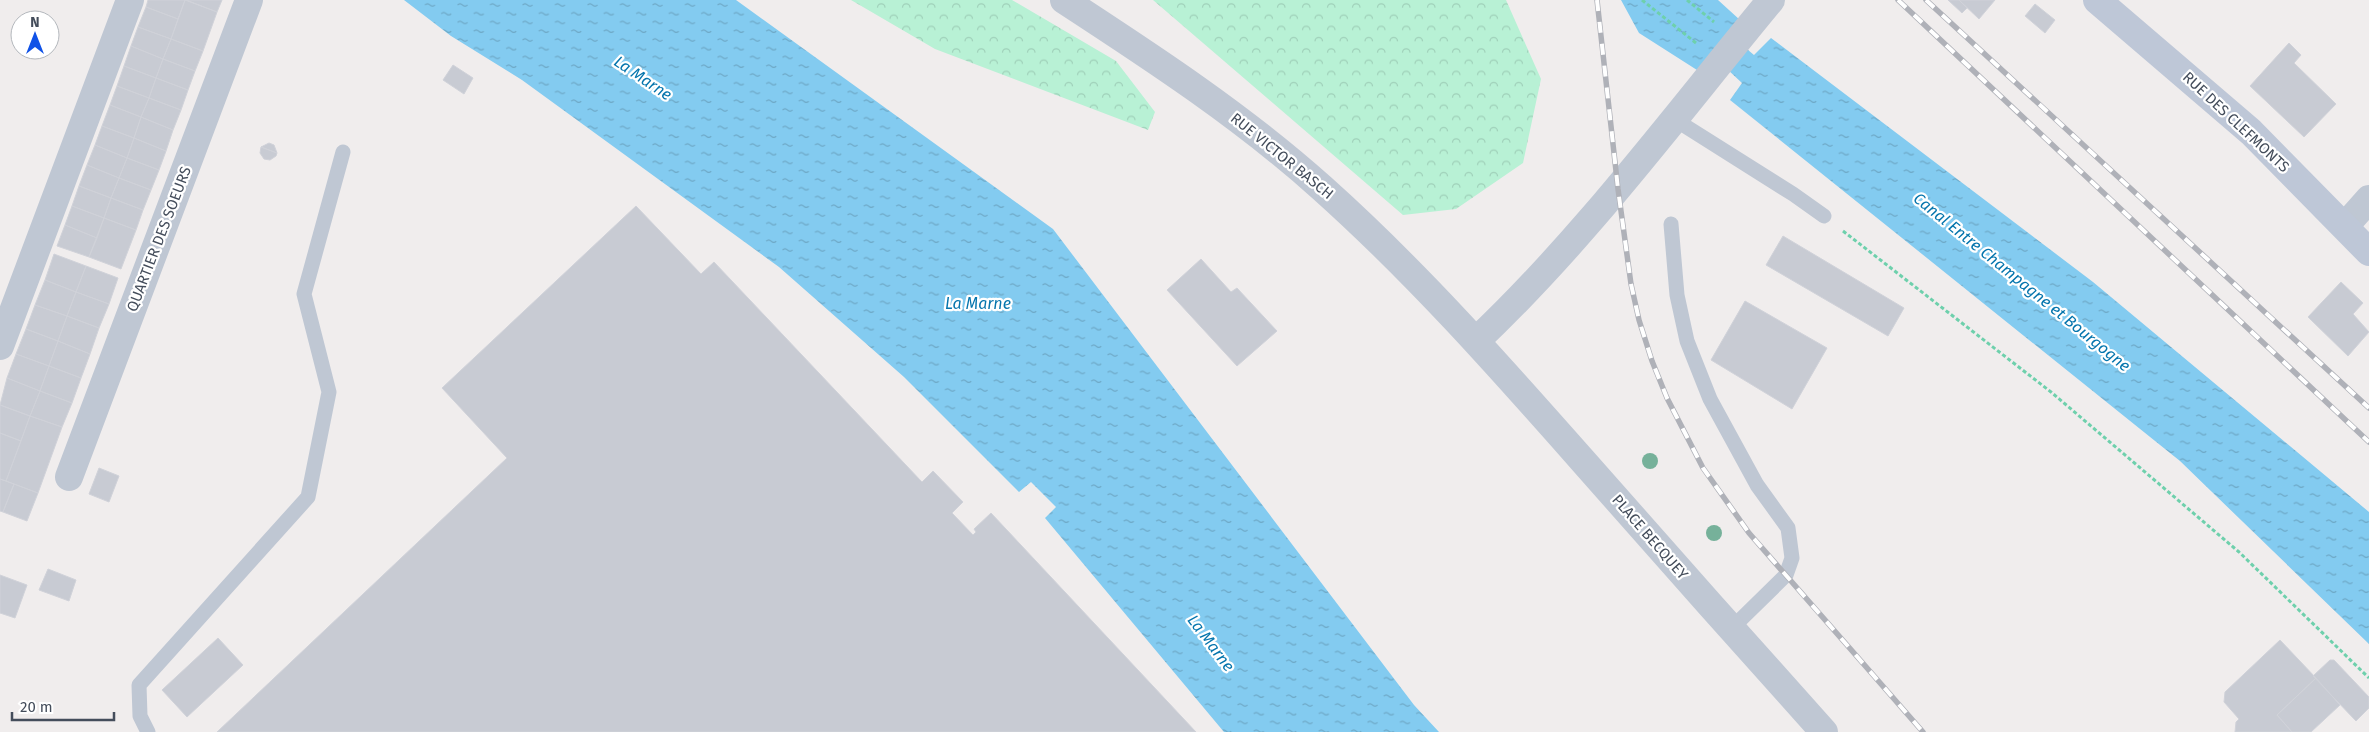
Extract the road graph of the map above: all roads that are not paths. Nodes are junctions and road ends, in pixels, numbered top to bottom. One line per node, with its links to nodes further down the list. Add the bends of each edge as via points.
1 (130, 0): 14 (street)
2 (249, 0): 15 (street, QUARTIER DES SOEURS)
3 (1064, 0): 13 (street, RUE VICTOR BASCH, via 1195,88 1268,142 1380,241)
4 (1771, 0): 6 (street, via 1731,33 1701,84)
5 (2097, 0): 11 (street, RUE DES CLEFMONTS, via 2251,132)
6 (1674, 119): 9 (lane); 13 (street, via 1618,189 1530,288)
7 (343, 152): 17 (lane, via 304,294 329,392 308,497 139,685 140,716)
8 (2369, 199): 11 (street)
9 (1824, 216)
10 (1671, 224): 16 (lane, via 1677,295 1687,341 1710,399 1757,485 1788,528 1792,558 1786,575)
11 (2345, 226): 12 (street, RUE DES CLEFMONTS)
12 (2369, 252)
13 (1476, 341): 16 (street, PLACE BECQUEY)
14 (0, 346)
15 (69, 477)
16 (1731, 629): 18 (street, PLACE BECQUEY)
17 (148, 732)
18 (1824, 732)

